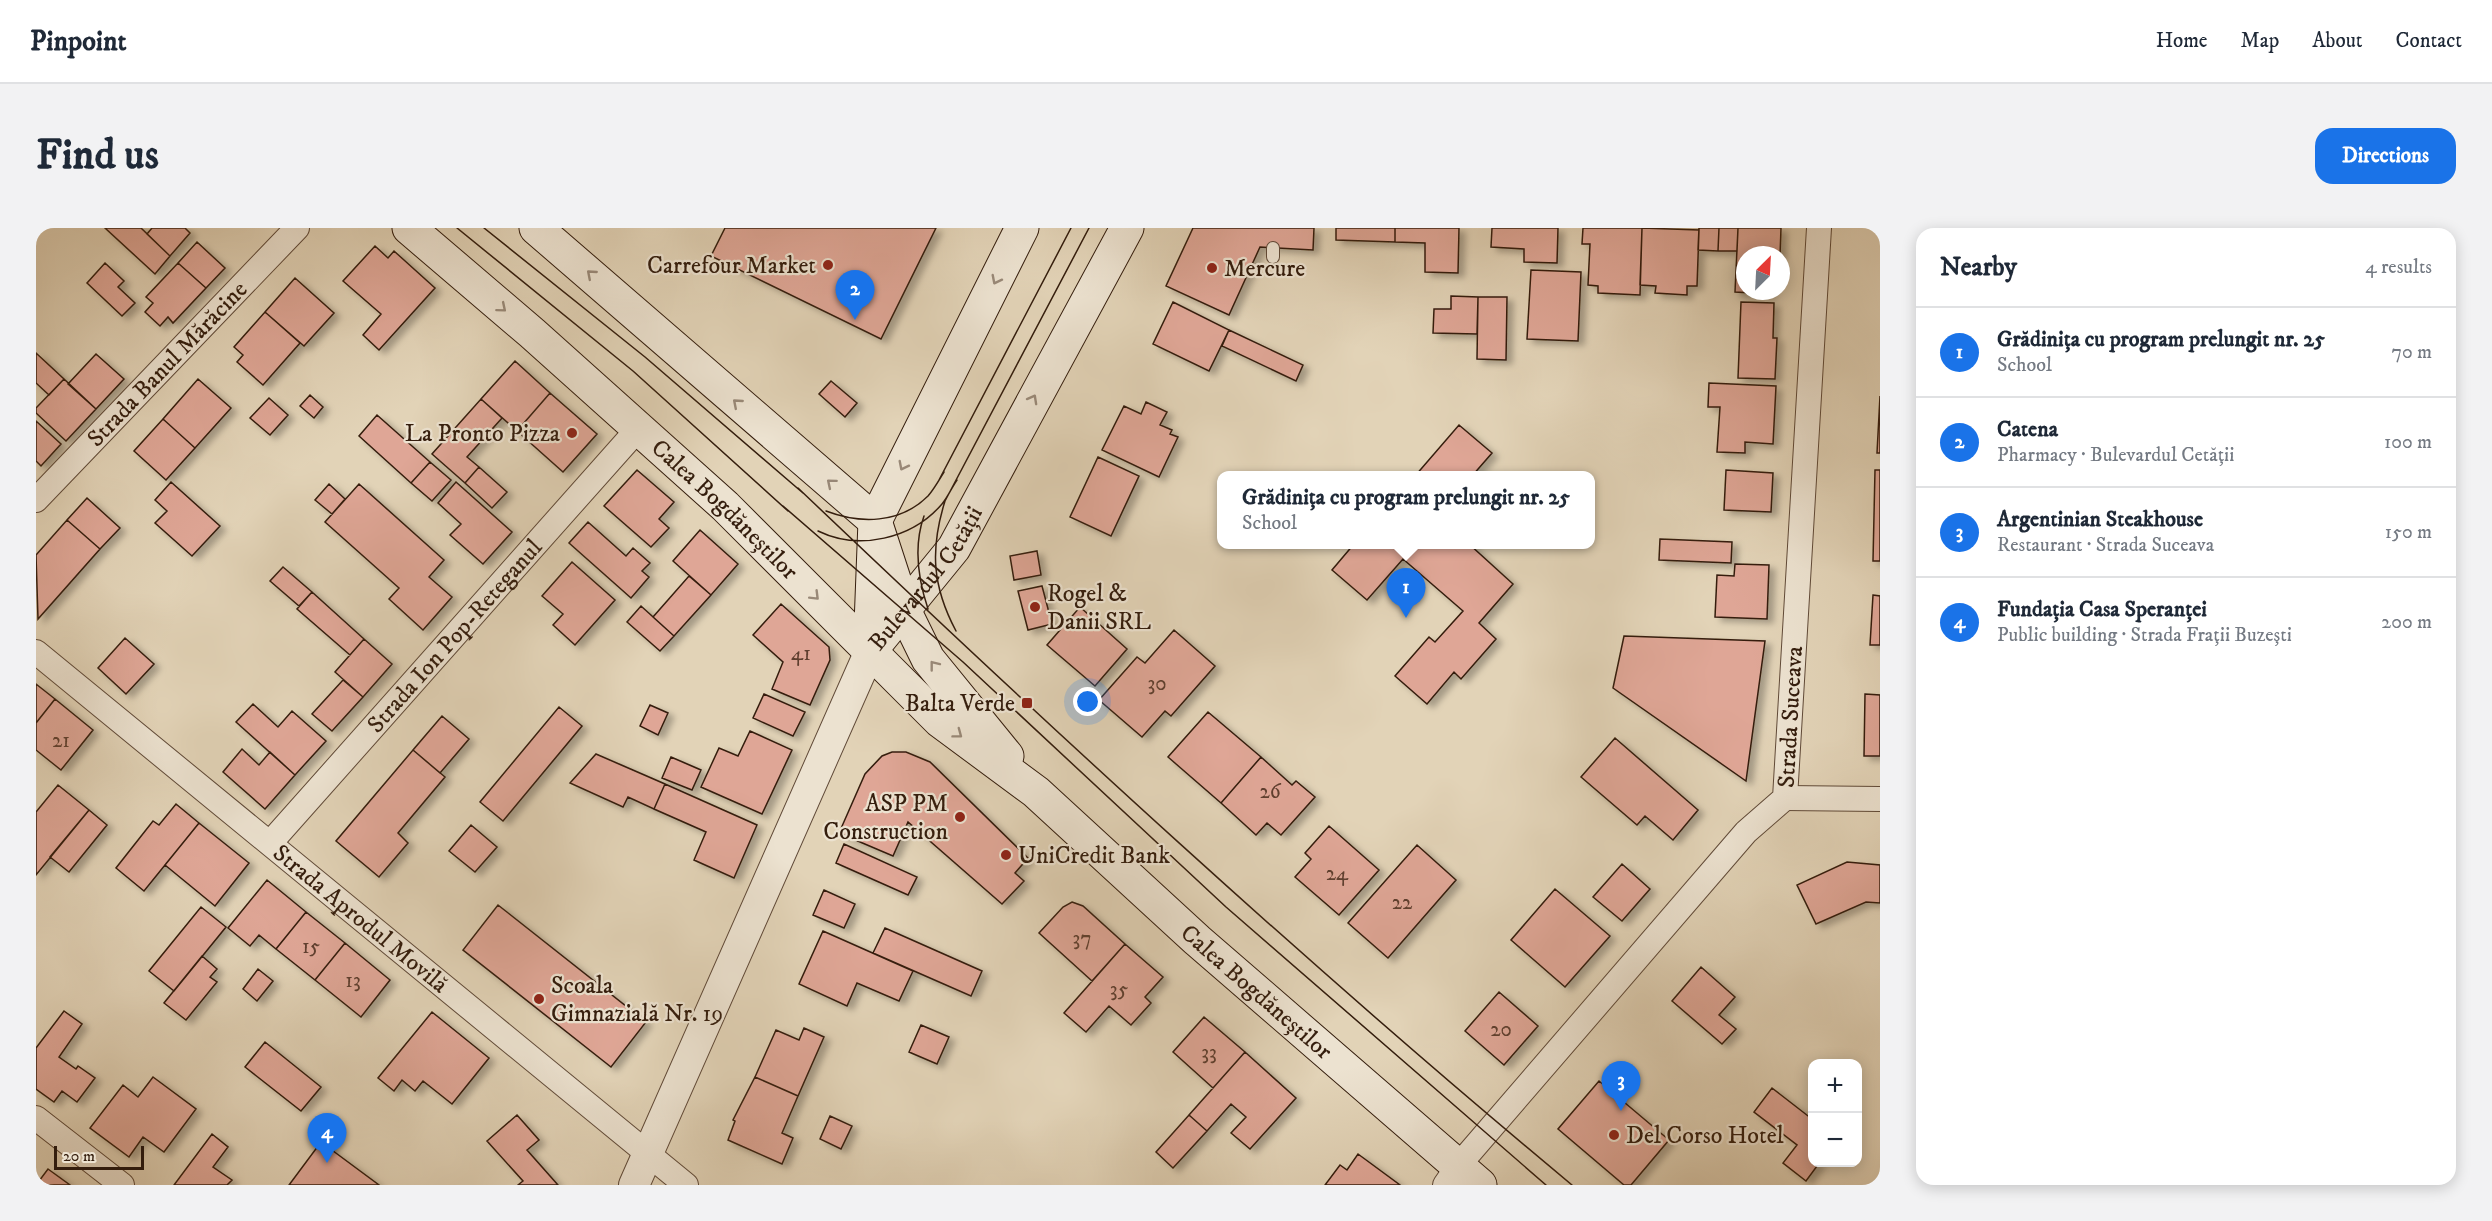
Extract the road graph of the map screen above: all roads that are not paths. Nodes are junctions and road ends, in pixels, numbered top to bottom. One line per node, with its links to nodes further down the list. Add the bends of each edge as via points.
1 (297, 228): 8 (street, Strada Banul Mărăcine)
2 (409, 228): 7 (main road, Calea Bogdăneștilor, one-way to 7)
3 (536, 228): 9 (main road, one-way to 3)
4 (1022, 228): 9 (main road, Bulevardul Cetății, one-way to 9)
5 (1127, 228): 10 (main road, Bulevardul Cetății, one-way to 5, via 954,548)
6 (1818, 228): 14 (street, Strada Suceava)
7 (638, 429): 11 (main road, Calea Bogdăneștilor, one-way to 11, via 725,506); 16 (street, Strada Ion Pop-Reteganul)
8 (36, 500)
9 (875, 521): 10 (main road, Calea Bogdăneștilor); 11 (main road, Bulevardul Cetății)
10 (904, 610): 11 (main road, Bulevardul Cetății); 13 (main road, Calea Bogdăneștilor, one-way to 10, via 928,659)
11 (870, 651): 13 (main road, Calea Bogdăneștilor, one-way to 13, via 940,721); 18 (street)
12 (36, 652): 16 (street, Strada Aprodul Movilă)
13 (1036, 792): 19 (main road, Calea Bogdăneștilor)
14 (1785, 798): 15 (street); 19 (street, Strada Suceava, via 1746,832)
15 (1880, 798)
16 (271, 842): 18 (street, Strada Aprodul Movilă)
17 (36, 1118): 20 (street)
18 (648, 1154): 21 (street); 22 (street, Strada Aprodul Movilă)
19 (1461, 1179)
20 (122, 1185)
21 (634, 1185)
22 (686, 1185)

